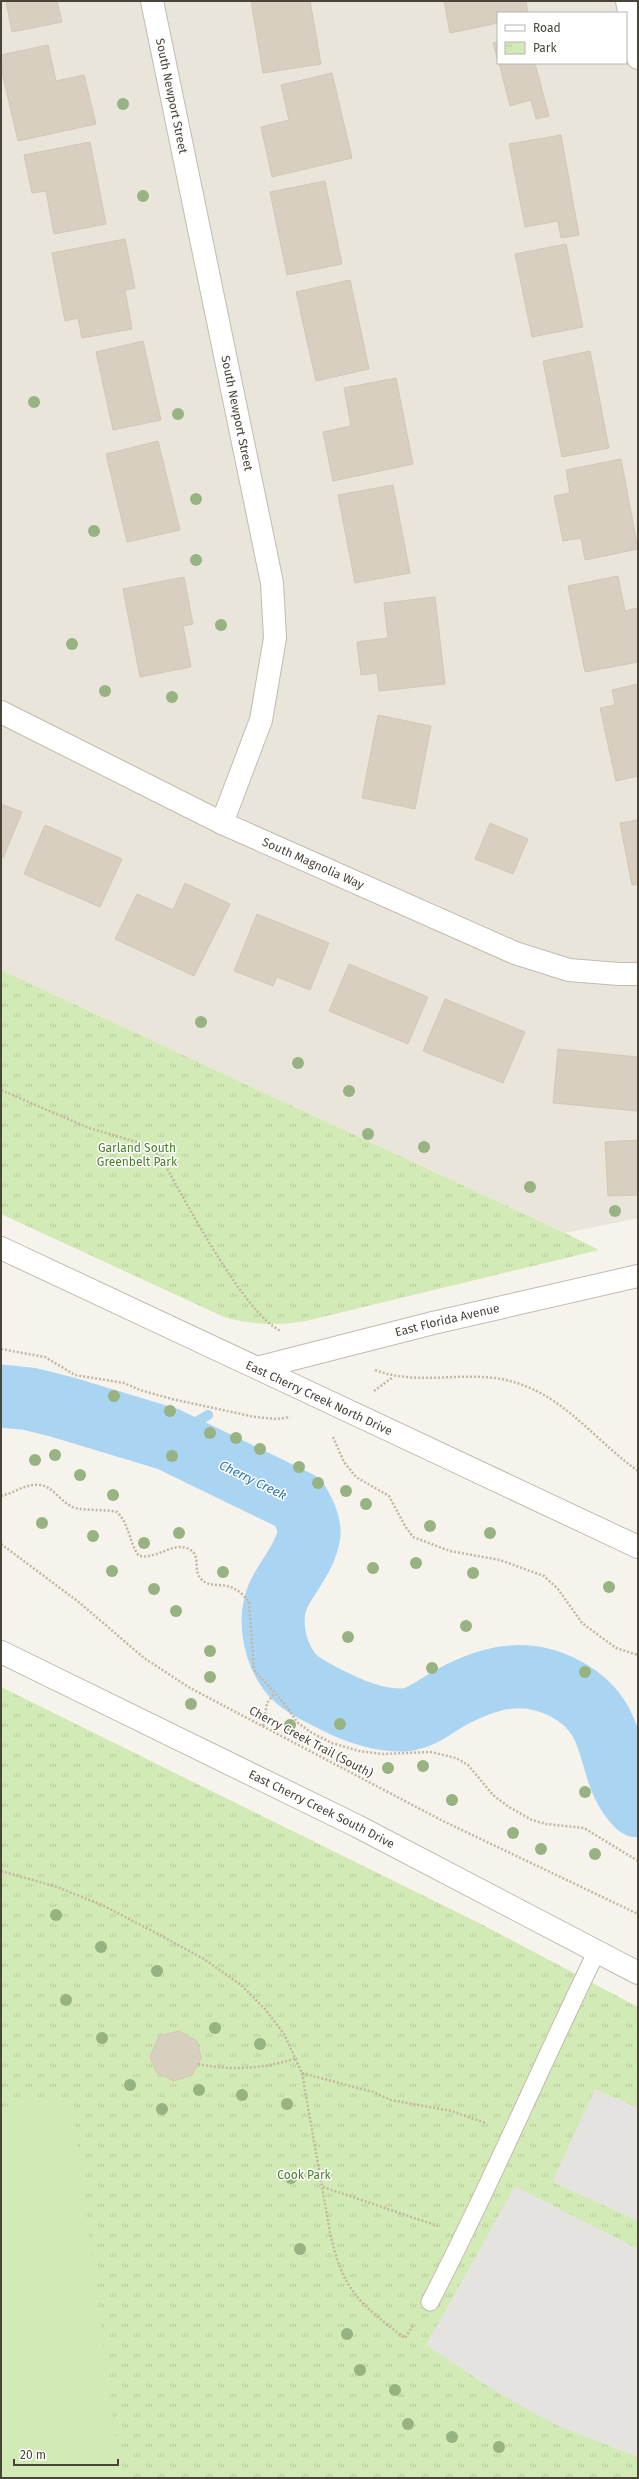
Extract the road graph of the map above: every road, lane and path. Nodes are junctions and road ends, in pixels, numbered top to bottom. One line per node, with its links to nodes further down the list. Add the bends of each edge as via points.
1 (152, 1): 5 (street, South Newport Street, via 272,583 275,638 261,720)
2 (627, 1): 3 (street)
3 (638, 58)
4 (1, 712): 5 (street, South Magnolia Way)
5 (222, 823): 6 (street, South Magnolia Way, via 515,953 570,970)
6 (638, 974)
7 (1, 1090): 11 (path, via 89,1128 140,1143 154,1150 229,1274 260,1313 277,1329)
8 (1, 1248): 12 (street, East Cherry Creek North Drive)
9 (638, 1276): 11 (street, East Florida Avenue)
10 (1, 1350): 14 (path, via 45,1357 75,1375 124,1383 140,1390 194,1404 255,1417 277,1419)
11 (323, 1350): 12 (street, East Florida Avenue)
12 (257, 1368): 19 (street, East Cherry Creek North Drive)
13 (372, 1369): 16 (path, via 393,1377 495,1378 539,1392 564,1407)
14 (292, 1416)
15 (331, 1434): 21 (path, via 344,1462 356,1477 389,1496 413,1537 450,1551 500,1560 544,1576 558,1589 582,1623 616,1648)
16 (638, 1472)
17 (1, 1496): 22 (path, via 39,1484 49,1487 64,1503 76,1508 117,1512 128,1527 134,1550 139,1556 146,1558 158,1555 175,1547 187,1548 195,1553 198,1573 202,1580 234,1587 249,1602 254,1670)
18 (1, 1544): 23 (path, Cherry Creek Trail (South), via 80,1602 144,1658 190,1688)
19 (638, 1547)
20 (1, 1652): 27 (street, East Cherry Creek South Drive, via 357,1826)
21 (638, 1655)
22 (274, 1694): 23 (path, via 267,1703); 24 (path, via 298,1723 332,1743 358,1751 383,1754 431,1752 456,1758 468,1765 493,1795 515,1810 546,1824 584,1828)
23 (263, 1726): 26 (path, Cherry Creek Trail (South), via 443,1821)
24 (638, 1861)
25 (1, 1870): 29 (path, via 58,1887 102,1905 204,1959 241,1985 265,2009 284,2034)
26 (638, 1914)
27 (597, 1951): 28 (street, East Cherry Creek South Drive); 32 (lane)
28 (638, 1973)
29 (297, 2058): 30 (path, via 232,2070); 31 (path)
30 (198, 2064)
31 (302, 2073): 32 (path, via 373,2092 391,2100 452,2111 476,2121); 33 (path)
32 (512, 2129): 34 (lane)
33 (323, 2187): 34 (path, via 424,2220); 36 (path, via 336,2258 353,2295 374,2316)
34 (464, 2237): 35 (lane)
35 (430, 2302)
36 (405, 2338)

